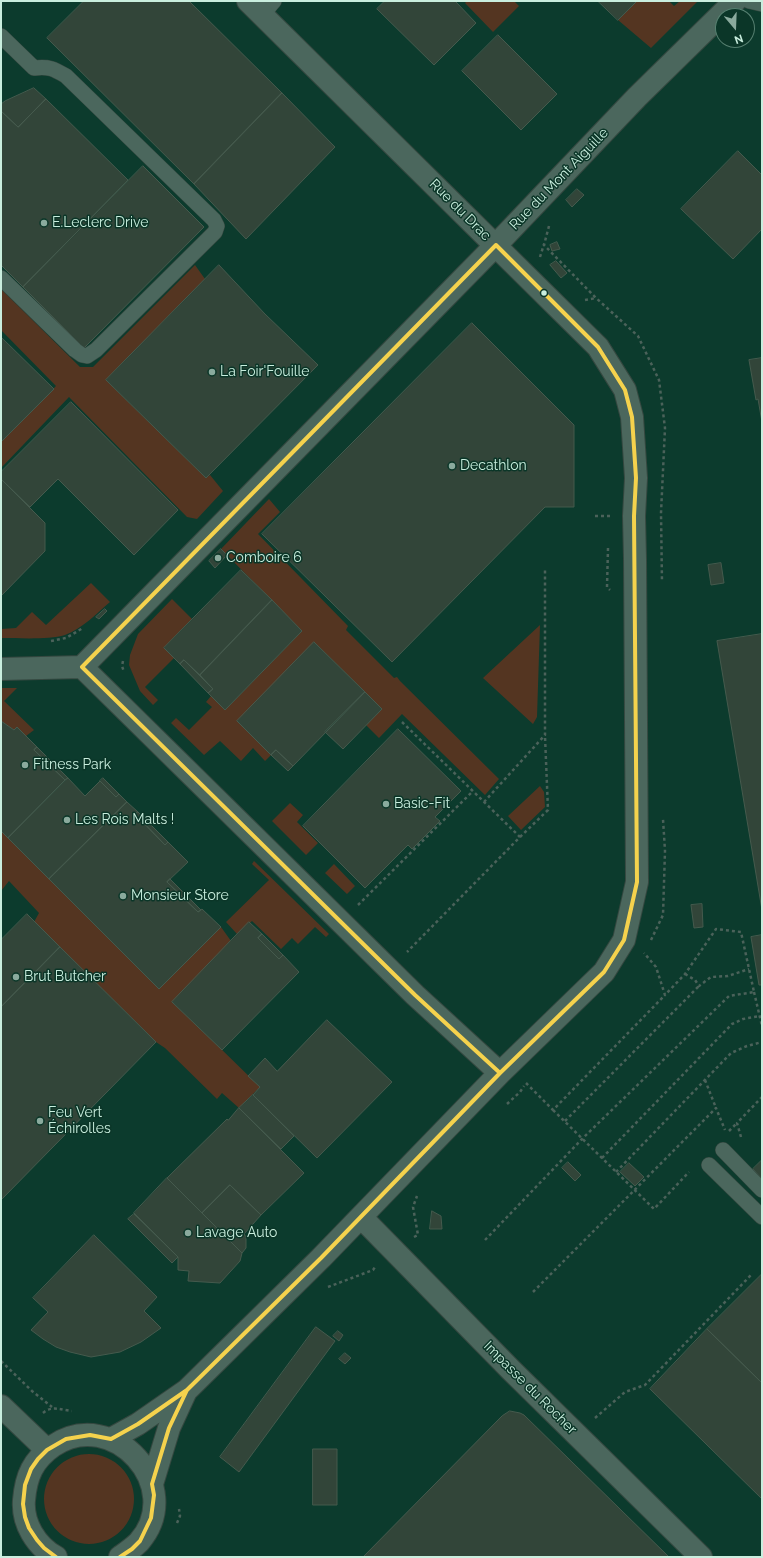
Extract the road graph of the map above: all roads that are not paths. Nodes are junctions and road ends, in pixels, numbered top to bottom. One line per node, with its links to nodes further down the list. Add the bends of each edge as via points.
1 (735, 1): 6 (street, Rue du Mont Aiguille, via 637,97)
2 (749, 1): 3 (lane)
3 (762, 4)
4 (262, 6): 6 (street, Rue du Drac)
5 (1, 36): 7 (lane, via 34,68 45,66 66,76 214,220 217,226 215,232 87,356 75,350)
6 (496, 245): 8 (street, Rue du Mont Aiguille); 10 (street, Rue du Drac, via 598,347 625,390 632,417 636,478 634,516 637,882 624,940 604,972)
7 (1, 278)
8 (82, 667): 9 (street); 10 (street, via 415,995)
9 (1, 669)
10 (500, 1073): 14 (street, Rue du Drac)
11 (723, 1150): 13 (lane)
12 (709, 1165): 15 (lane)
13 (762, 1190)
14 (361, 1217): 16 (street, Rue du Drac); 23 (street, Impasse du Rocher, via 511,1370)
15 (762, 1217)
16 (187, 1390): 18 (street, via 138,1424); 20 (street, via 169,1428)
17 (1, 1406): 19 (street)
18 (111, 1439): 19 (street, via 79,1436 58,1443); 20 (street, via 125,1446 137,1457)
19 (47, 1450): 21 (street, via 31,1469 25,1485 23,1504 25,1517 33,1534 44,1548)
20 (152, 1484): 22 (street, via 153,1508 146,1530 140,1541)
21 (56, 1557)
22 (120, 1557)
23 (701, 1557)

